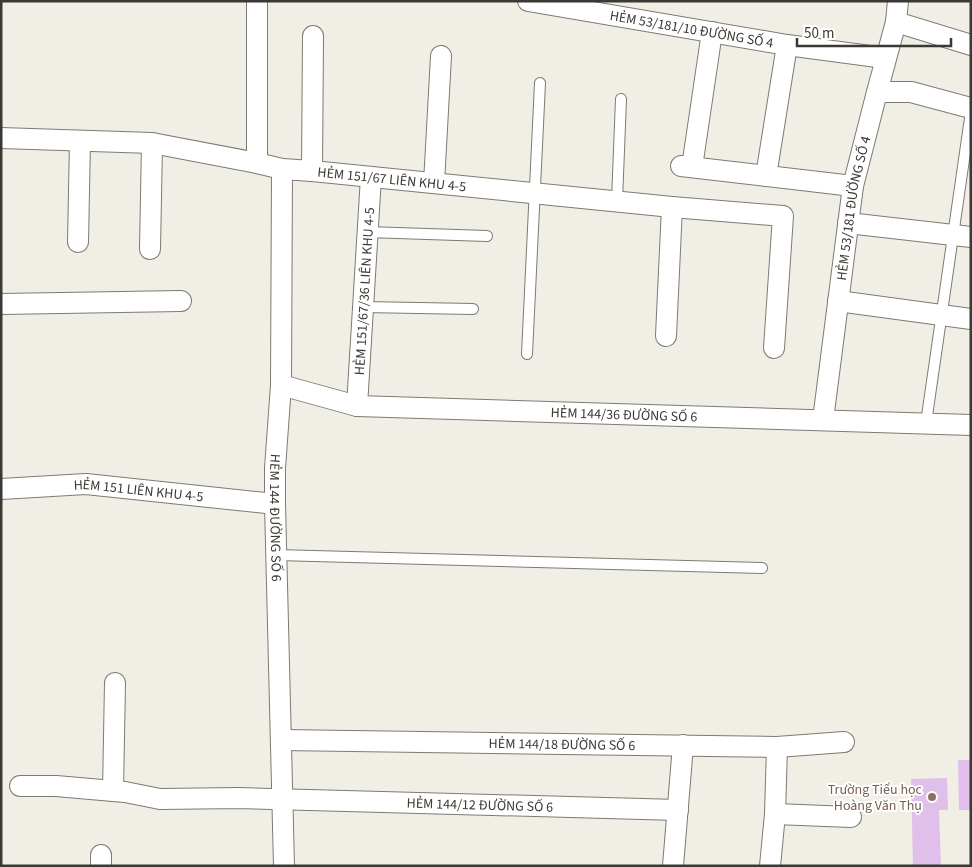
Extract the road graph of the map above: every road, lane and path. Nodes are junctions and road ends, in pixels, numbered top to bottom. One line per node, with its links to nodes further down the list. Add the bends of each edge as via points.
1 (257, 1): 18 (street)
2 (528, 1): 5 (street, HẺM 53/181/10 ĐƯỜNG SỐ 4)
3 (898, 1): 4 (street, HẺM 53/181 ĐƯỜNG SỐ 4)
4 (896, 22): 8 (street); 10 (street, HẺM 53/181 ĐƯỜNG SỐ 4)
5 (712, 32): 7 (street, HẺM 53/181/10 ĐƯỜNG SỐ 4); 21 (street, via 687,167)
6 (314, 36): 20 (street)
7 (787, 45): 10 (street, HẺM 53/181/10 ĐƯỜNG SỐ 4); 21 (street)
8 (971, 45)
9 (441, 56): 23 (street)
10 (886, 58): 12 (street, HẺM 53/181 ĐƯỜNG SỐ 4)
11 (540, 83): 25 (lane)
12 (877, 92): 14 (street, via 911,92); 24 (street, HẺM 53/181 ĐƯỜNG SỐ 4)
13 (620, 99): 26 (lane)
14 (971, 110): 31 (lane)
15 (1, 138): 16 (street, HẺM 151/67 LIÊN KHU 4-5)
16 (80, 141): 17 (street, HẺM 151/67 LIÊN KHU 4-5); 32 (street)
17 (152, 143): 18 (street, HẺM 151/67 LIÊN KHU 4-5); 33 (street)
18 (258, 163): 19 (street, HẺM 151/67 LIÊN KHU 4-5)
19 (282, 169): 20 (street, HẺM 151/67 LIÊN KHU 4-5); 44 (street, HẺM 144 ĐƯỜNG SỐ 6)
20 (312, 171): 22 (street, HẺM 151/67 LIÊN KHU 4-5)
21 (766, 176): 24 (street)
22 (371, 177): 23 (street, HẺM 151/67 LIÊN KHU 4-5); 29 (street, HẺM 151/67/36 LIÊN KHU 4-5)
23 (434, 183): 25 (street, HẺM 151/67 LIÊN KHU 4-5)
24 (853, 186): 28 (street, HẺM 53/181 ĐƯỜNG SỐ 4)
25 (534, 193): 26 (street, HẺM 151/67 LIÊN KHU 4-5); 43 (lane)
26 (616, 201): 27 (street, HẺM 151/67 LIÊN KHU 4-5)
27 (672, 207): 41 (street); 42 (street, HẺM 151/67 LIÊN KHU 4-5, via 783,216)
28 (848, 223): 31 (street); 35 (street, HẺM 53/181 ĐƯỜNG SỐ 4)
29 (368, 232): 30 (lane); 37 (street, HẺM 151/67/36 LIÊN KHU 4-5)
30 (487, 236)
31 (962, 236): 39 (lane)
32 (78, 242)
33 (150, 249)
34 (181, 301): 36 (street)
35 (838, 301): 39 (street); 46 (street, HẺM 53/181 ĐƯỜNG SỐ 4)
36 (1, 304)
37 (363, 306): 38 (lane); 45 (street, HẺM 151/67/36 LIÊN KHU 4-5)
38 (474, 309)
39 (942, 314): 40 (street); 47 (lane)
40 (971, 319)
41 (666, 336)
42 (774, 348)
43 (527, 354)
44 (281, 385): 45 (street, HẺM 144/36 ĐƯỜNG SỐ 6); 50 (street, HẺM 144 ĐƯỜNG SỐ 6)
45 (357, 406): 46 (street, HẺM 144/36 ĐƯỜNG SỐ 6)
46 (823, 420): 47 (street, HẺM 144/36 ĐƯỜNG SỐ 6)
47 (926, 423): 48 (street, HẺM 144/36 ĐƯỜNG SỐ 6)
48 (971, 425)
49 (1, 489): 50 (street, HẺM 151 LIÊN KHU 4-5, via 86,484)
50 (275, 504): 51 (street, HẺM 144 ĐƯỜNG SỐ 6)
51 (276, 555): 52 (lane); 54 (street, HẺM 144 ĐƯỜNG SỐ 6)
52 (762, 568)
53 (115, 683): 59 (street)
54 (281, 740): 56 (street, HẺM 144/18 ĐƯỜNG SỐ 6); 60 (street, HẺM 144 ĐƯỜNG SỐ 6)
55 (844, 742): 57 (street, HẺM 144/18 ĐƯỜNG SỐ 6)
56 (683, 746): 57 (street, HẺM 144/18 ĐƯỜNG SỐ 6); 61 (street)
57 (778, 747): 62 (street)
58 (20, 786): 59 (street, HẺM 144/12 ĐƯỜNG SỐ 6)
59 (113, 791): 60 (street, HẺM 144/12 ĐƯỜNG SỐ 6, via 160,799)
60 (282, 800): 61 (street, HẺM 144/12 ĐƯỜNG SỐ 6); 64 (street, HẺM 144 ĐƯỜNG SỐ 6)
61 (678, 810): 65 (street)
62 (775, 814): 63 (street); 66 (street)
63 (851, 817)
64 (284, 866)
65 (673, 866)
66 (770, 866)

